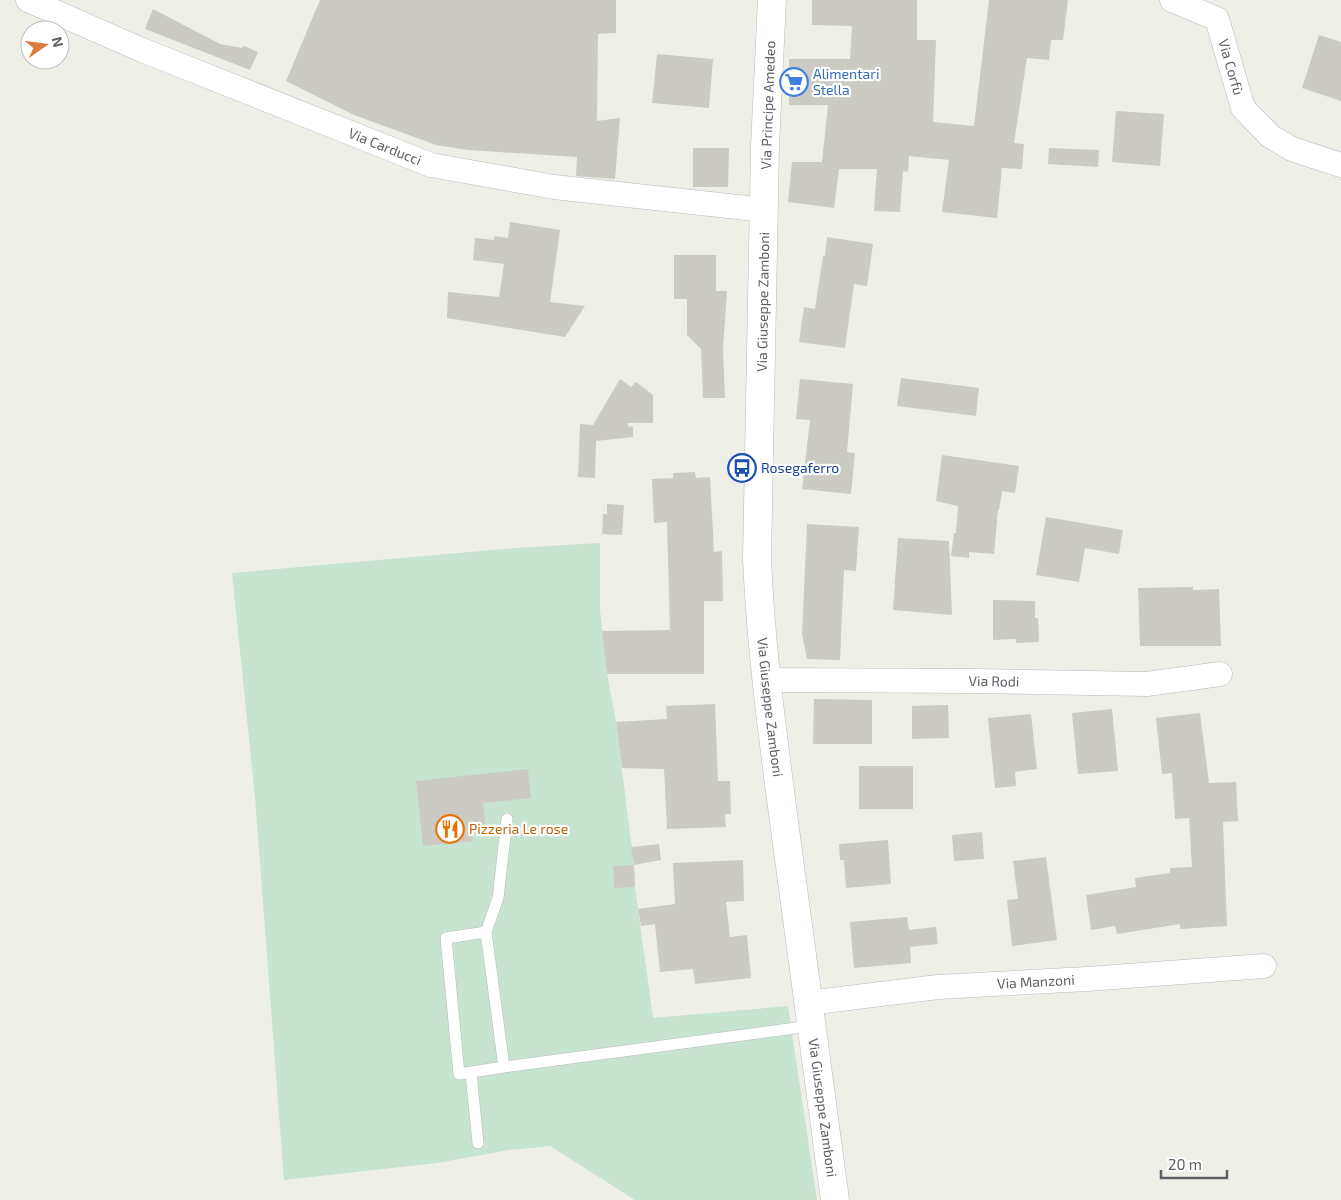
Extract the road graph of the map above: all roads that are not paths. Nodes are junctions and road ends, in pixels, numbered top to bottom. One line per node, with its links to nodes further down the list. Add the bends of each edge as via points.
1 (28, 0): 5 (street, Via Carducci, via 142,50 431,165 554,186)
2 (772, 0): 5 (street, Via Principe Amedeo)
3 (1172, 0): 4 (street, Via Corfù, via 1217,19 1243,108 1270,136 1292,149)
4 (1341, 164)
5 (765, 210): 7 (street, Via Giuseppe Zamboni, via 757,559)
6 (1220, 674): 7 (street, Via Rodi, via 1148,684)
7 (766, 680): 11 (street, Via Giuseppe Zamboni)
8 (507, 819): 9 (lane, via 498,898)
9 (486, 932): 12 (lane); 13 (lane, via 446,938 459,1074)
10 (1264, 966): 11 (street, Via Manzoni, via 938,987)
11 (810, 1014): 12 (lane); 15 (street, Via Giuseppe Zamboni)
12 (504, 1067): 13 (lane)
13 (471, 1073): 14 (lane)
14 (478, 1143)
15 (835, 1200)

